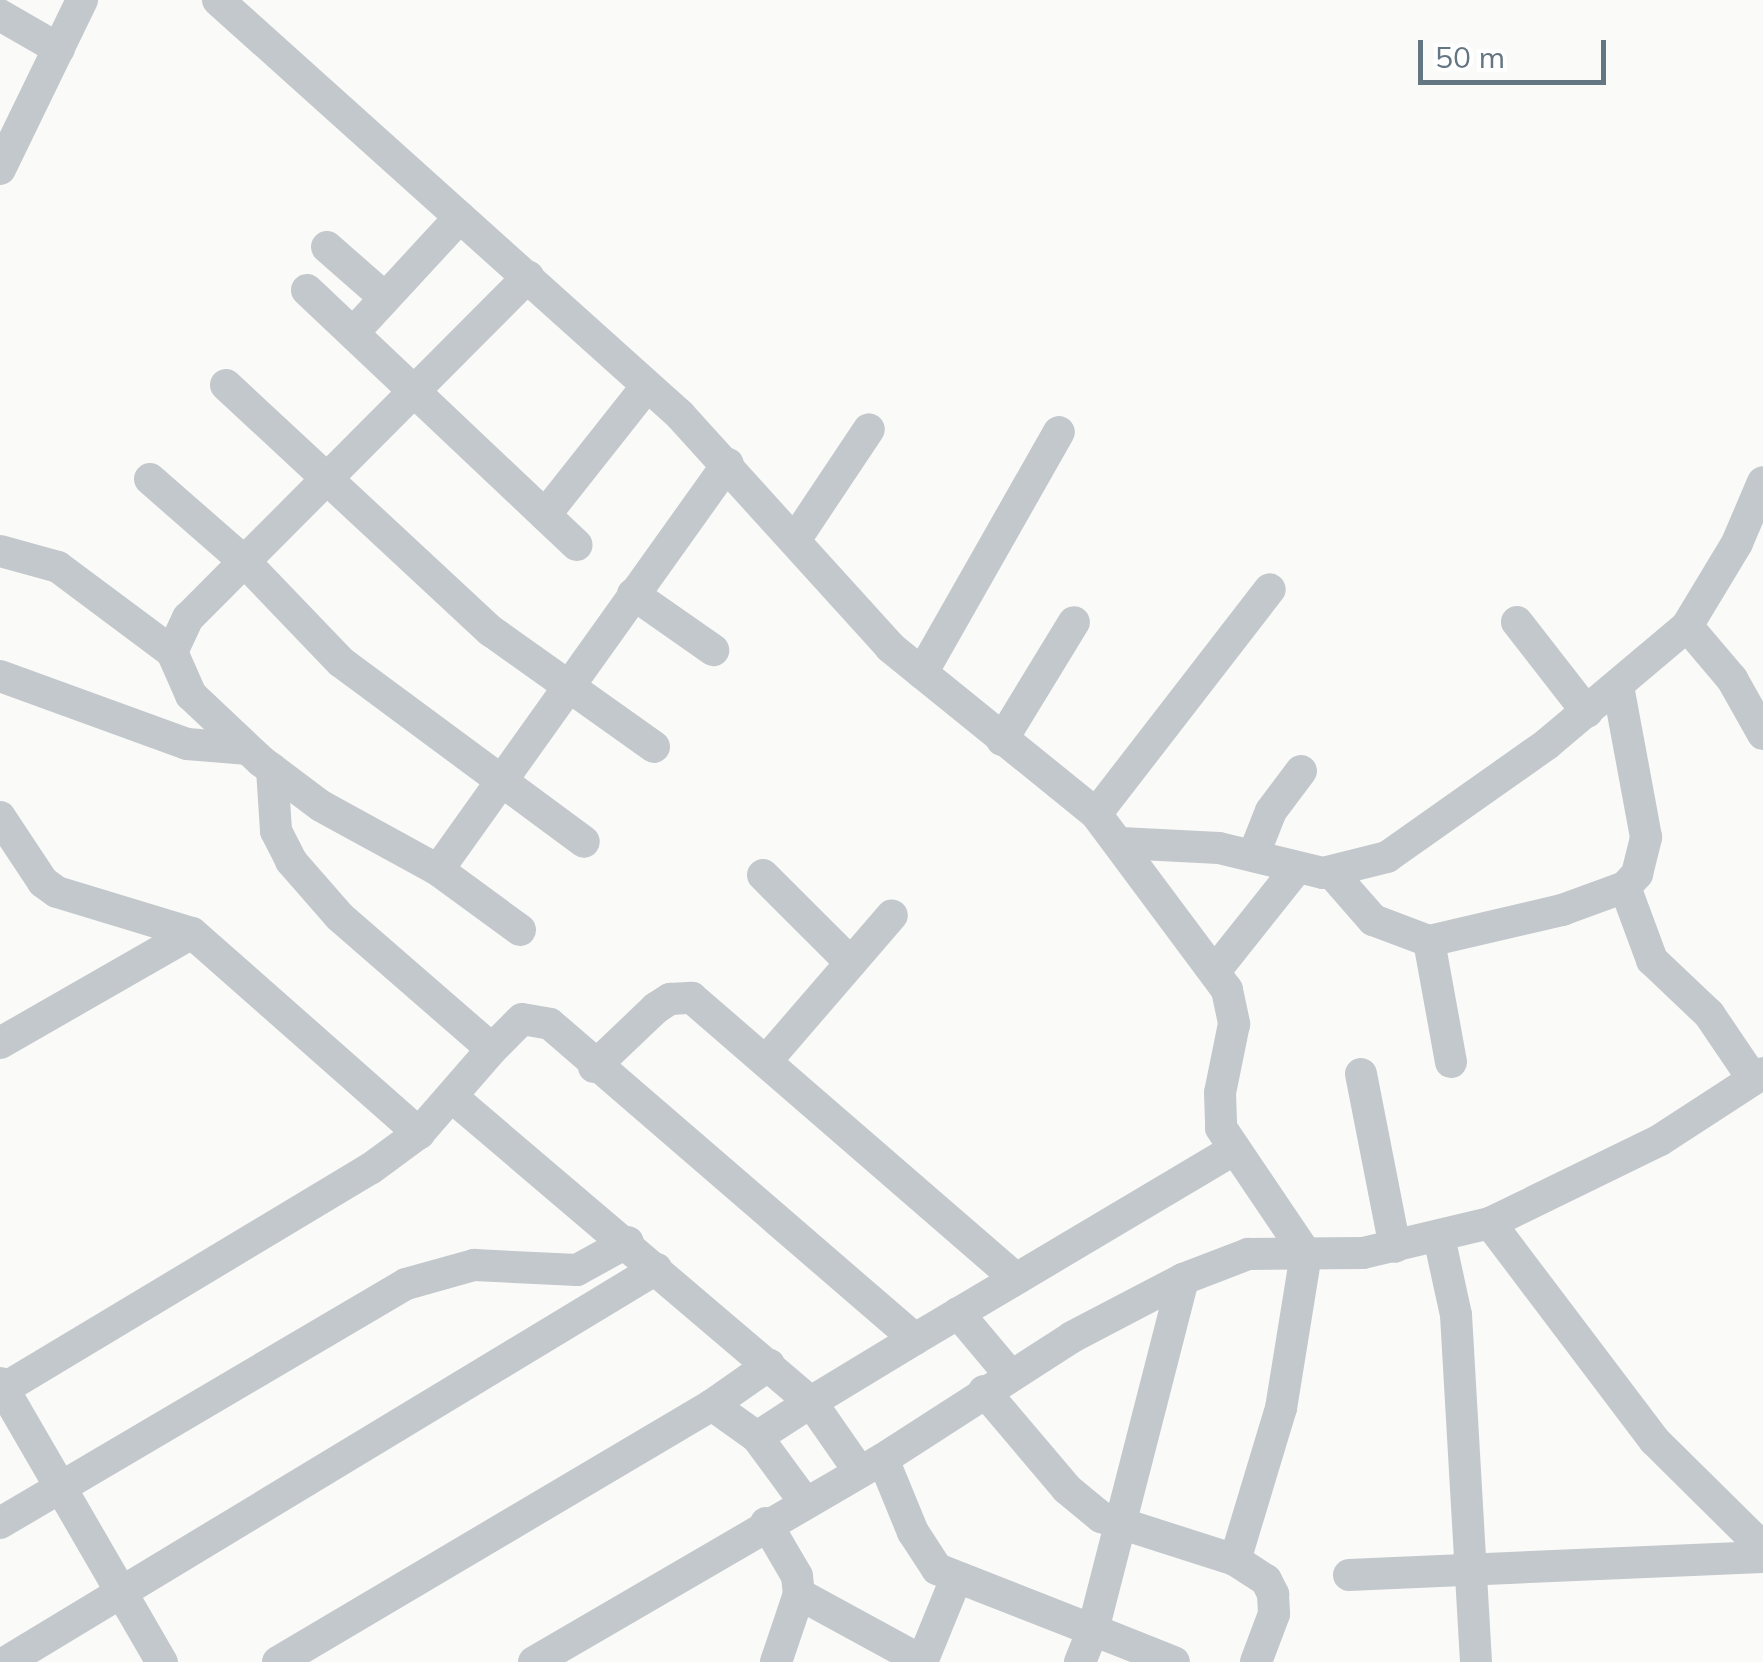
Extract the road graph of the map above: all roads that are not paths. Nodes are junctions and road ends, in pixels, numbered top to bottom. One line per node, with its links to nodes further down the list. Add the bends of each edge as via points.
1 (82, 0): 4 (street)
2 (218, 0): 6 (street)
3 (0, 14): 4 (street)
4 (59, 49): 5 (street)
5 (0, 169)
6 (460, 217): 8 (street); 10 (street)
7 (327, 247): 10 (street)
8 (528, 277): 13 (street); 14 (street)
9 (307, 290): 11 (street)
10 (385, 298): 11 (street)
11 (354, 332): 14 (street)
12 (226, 385): 18 (street)
13 (647, 386): 17 (street); 21 (street)
14 (414, 391): 18 (street); 21 (street)
15 (869, 430): 22 (street)
16 (1059, 432): 33 (street)
17 (728, 464): 22 (street); 27 (street)
18 (328, 476): 25 (street); 35 (street, via 491,630)
19 (150, 478): 25 (street)
20 (1763, 482): 30 (street, via 1737,543)
21 (545, 515): 23 (street)
22 (795, 540): 33 (street, via 862,618)
23 (576, 545)
24 (0, 550): 32 (street, via 58,567)
25 (246, 563): 32 (street, via 188,618); 43 (street, via 340,662)
26 (1270, 589): 44 (street)
27 (633, 594): 31 (street); 35 (street)
28 (1074, 622): 39 (street)
29 (1517, 622): 37 (street)
30 (1686, 626): 36 (street); 38 (street, via 1732,679)
31 (713, 650)
32 (172, 652): 41 (street, via 191,694)
33 (922, 673): 39 (street)
34 (0, 676): 41 (street, via 187,744)
35 (566, 686): 40 (street); 43 (street)
36 (1618, 686): 37 (street); 53 (street, via 1646,838 1638,874)
37 (1587, 712): 51 (street, via 1416,840 1362,868)
38 (1763, 734)
39 (1002, 740): 44 (street)
40 (654, 747)
41 (260, 759): 50 (street, via 321,806); 61 (street, via 276,831 312,888)
42 (1300, 770): 48 (street, via 1263,826)
43 (500, 776): 46 (street); 50 (street)
44 (1096, 814): 47 (street)
45 (0, 817): 56 (street, via 30,867 57,892)
46 (584, 842)
47 (1122, 843): 48 (street); 59 (street)
48 (1254, 854): 49 (street)
49 (1296, 869): 51 (street); 59 (street)
50 (438, 870): 55 (street)
51 (1332, 872): 57 (street, via 1373,920)
52 (763, 875): 58 (street)
53 (1625, 886): 57 (street, via 1562,910); 66 (street, via 1652,960 1709,1014)
54 (892, 915): 58 (street)
55 (520, 930)
56 (192, 933): 60 (street); 68 (street)
57 (1428, 942): 63 (street)
58 (851, 963): 62 (street)
59 (1215, 971): 69 (street, via 1233,1004 1219,1113)
60 (0, 1043)
61 (492, 1049): 64 (street, via 522,1019 535,1016); 67 (street)
62 (767, 1060): 64 (street, via 704,1004 682,996 656,1008); 76 (street)
63 (1450, 1062)
64 (594, 1067): 79 (street)
65 (1361, 1074): 73 (street)
66 (1758, 1076): 70 (street, via 1660,1140)
67 (452, 1097): 68 (street); 72 (street)
68 (419, 1132): 82 (street, via 370,1168)
69 (1235, 1149): 74 (street); 76 (street)
70 (1490, 1222): 71 (street); 92 (street, via 1654,1442)
71 (1440, 1238): 73 (street); 95 (street, via 1456,1315)
72 (628, 1242): 75 (street); 87 (street, via 577,1270 474,1265 406,1284)
73 (1395, 1246): 74 (street)
74 (1306, 1254): 77 (street, via 1248,1254); 94 (street, via 1281,1408)
75 (656, 1269): 80 (street); 98 (street)
76 (1016, 1279): 78 (street)
77 (1183, 1279): 81 (street); 91 (street)
78 (958, 1313): 79 (street); 81 (street)
79 (915, 1339): 83 (street)
80 (768, 1365): 83 (street); 84 (street)
81 (997, 1383): 86 (street); 91 (street, via 1067,1489)
82 (1, 1388): 87 (street)
83 (811, 1402): 85 (street); 86 (street)
84 (712, 1405): 85 (street); 104 (street)
85 (758, 1437): 88 (street)
86 (871, 1465): 88 (street); 97 (street, via 924,1553)
87 (62, 1488): 89 (street); 98 (street)
88 (804, 1501): 90 (street)
89 (0, 1523)
90 (766, 1523): 99 (street); 105 (street)
91 (1120, 1525): 94 (street); 100 (street)
92 (1763, 1548)
93 (1763, 1557): 95 (street)
94 (1236, 1560): 109 (street, via 1266,1580 1273,1594 1274,1614)
95 (1471, 1566): 96 (street); 110 (street)
96 (1349, 1575)
97 (955, 1582): 100 (street); 101 (street)
98 (124, 1594): 102 (street); 103 (street)
99 (799, 1594): 101 (street); 106 (street)
100 (1093, 1630): 107 (street); 108 (street)
101 (922, 1661)
102 (6, 1662)
103 (162, 1662)
104 (278, 1662)
105 (534, 1662)
106 (776, 1662)
107 (1080, 1662)
108 (1174, 1662)
109 (1256, 1662)
110 (1476, 1662)

